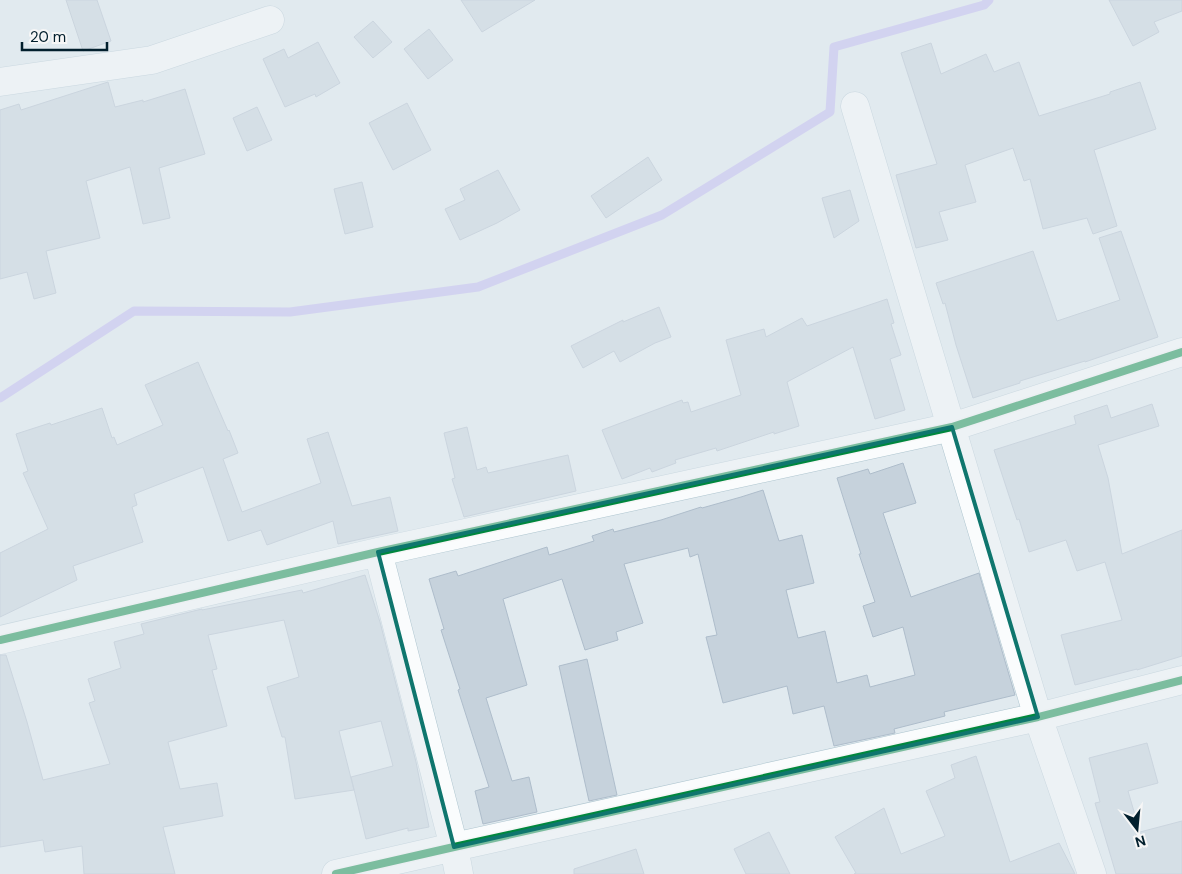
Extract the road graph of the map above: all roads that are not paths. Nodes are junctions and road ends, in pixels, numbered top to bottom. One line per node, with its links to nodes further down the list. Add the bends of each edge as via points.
1 (270, 20): 2 (street, via 152,60)
2 (0, 82)
3 (855, 106): 5 (street)
4 (1182, 352): 5 (street)
5 (952, 427): 6 (street); 9 (street)
6 (378, 552): 7 (street); 10 (street)
7 (0, 640)
8 (1182, 680): 9 (street)
9 (1038, 717): 10 (street); 13 (street)
10 (454, 847): 11 (street); 12 (street)
11 (336, 874)
12 (460, 874)
13 (1092, 874)

